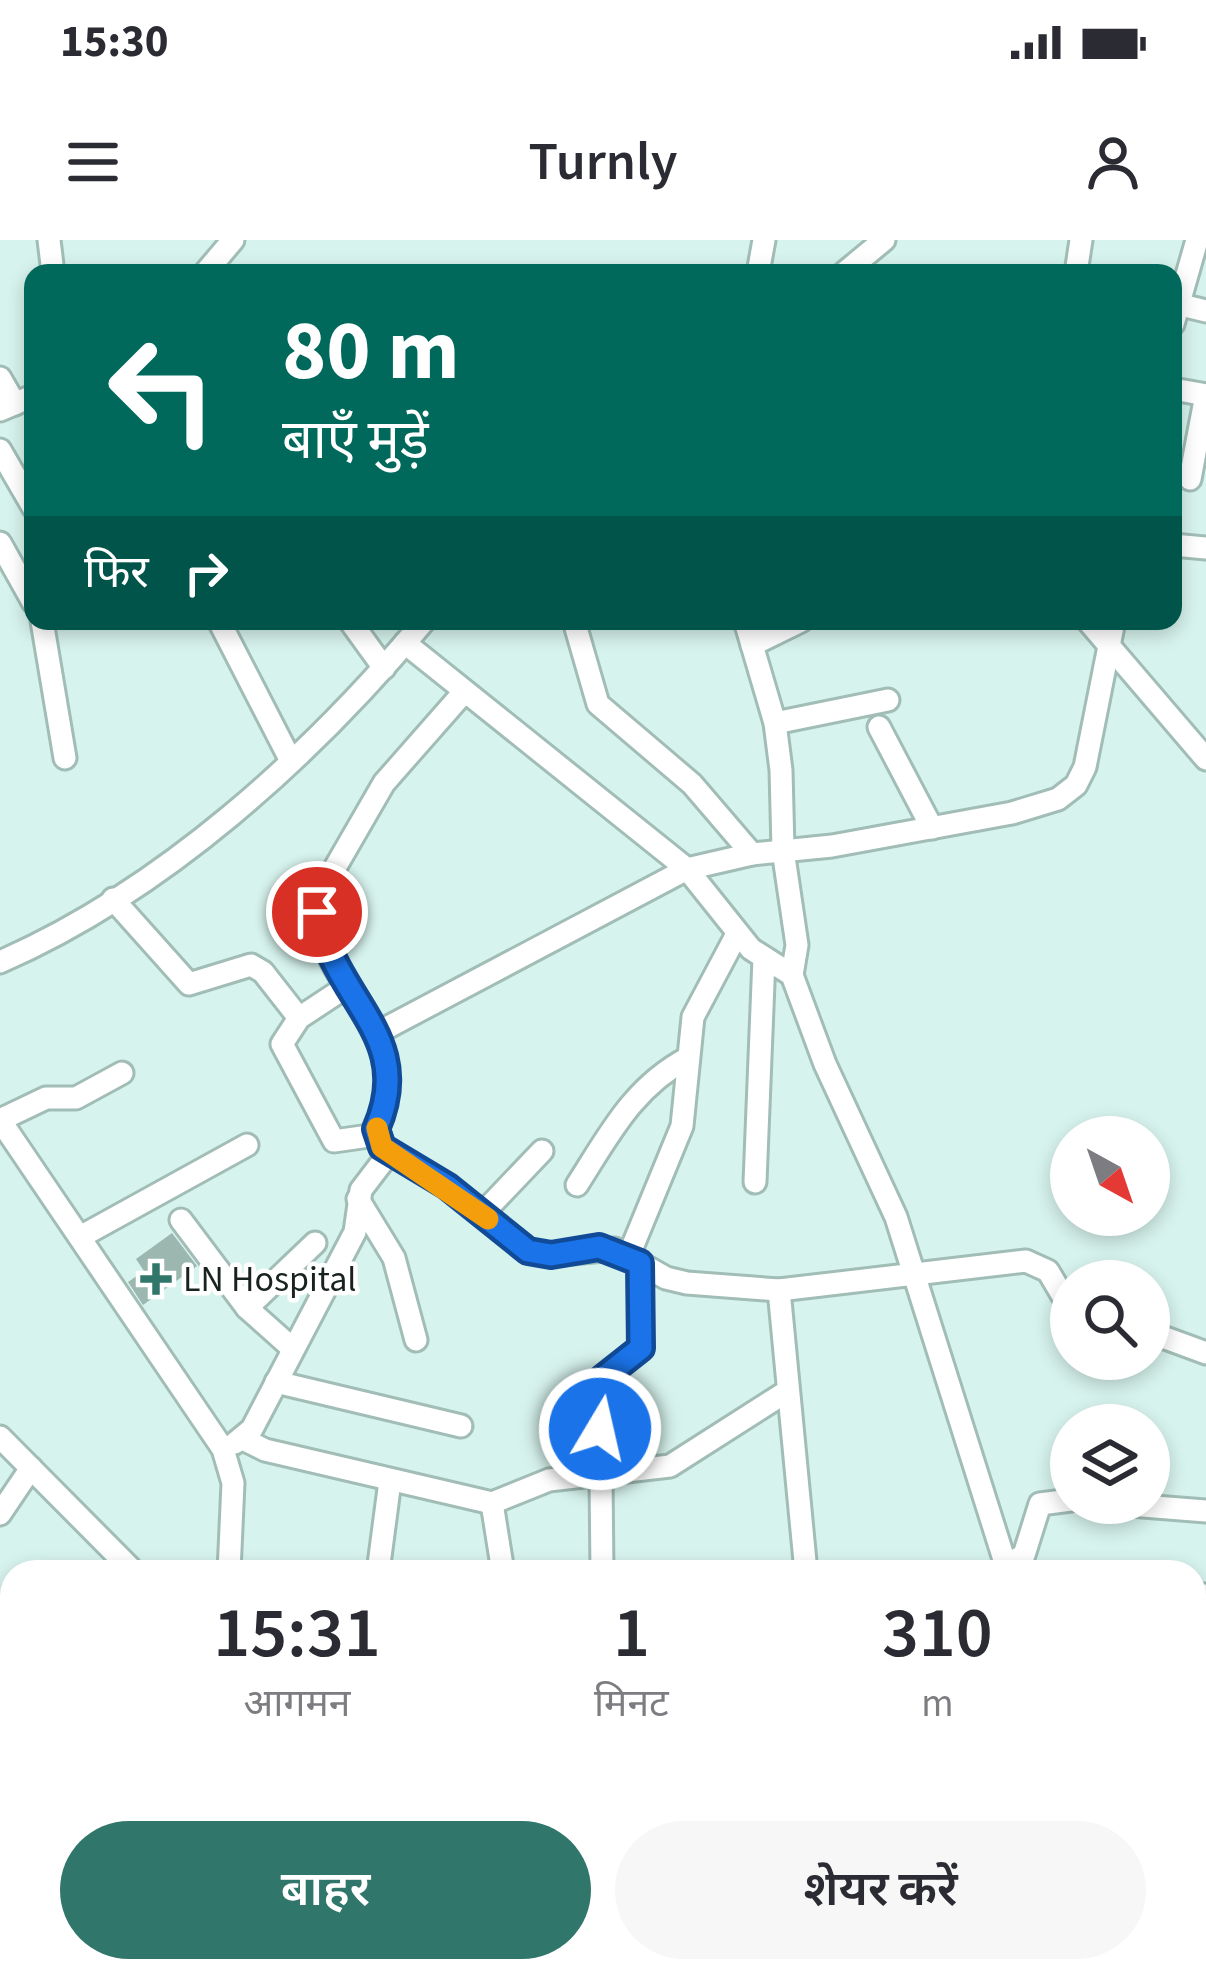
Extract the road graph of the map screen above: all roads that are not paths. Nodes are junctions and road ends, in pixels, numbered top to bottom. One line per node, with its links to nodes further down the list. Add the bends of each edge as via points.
1 (233, 240): 4 (street)
2 (884, 240): 5 (street)
3 (1197, 240): 6 (street)
4 (213, 264)
5 (855, 264)
6 (1182, 288)
7 (0, 378): 9 (street)
8 (1206, 395): 11 (street)
9 (16, 403)
10 (0, 450): 12 (street)
11 (1190, 478)
12 (24, 491)
13 (0, 543): 14 (street)
14 (24, 586)
15 (44, 630): 32 (street)
16 (224, 630): 34 (street)
17 (357, 630): 27 (street)
18 (416, 630): 24 (street)
19 (577, 630): 37 (street, via 598,704 692,784)
20 (748, 630): 25 (street)
21 (783, 630): 25 (street)
22 (1096, 630): 26 (street)
23 (1112, 630): 26 (street)
24 (405, 643): 27 (street); 28 (street)
25 (752, 646): 30 (street)
26 (1109, 646): 33 (street); 35 (street, via 1076,785 1012,813)
27 (384, 668): 34 (street)
28 (464, 692): 38 (street); 44 (street, via 384,783 323,883 320,929)
29 (888, 700): 30 (street)
30 (775, 723): 36 (street)
31 (879, 727): 35 (street)
32 (65, 758)
33 (1206, 759)
34 (291, 761): 39 (street)
35 (932, 828): 36 (street)
36 (783, 850): 37 (street); 43 (street, via 797,945)
37 (752, 854): 38 (street)
38 (687, 869): 40 (street); 46 (street)
39 (112, 899): 42 (street); 45 (street, via 189,984 251,965)
40 (737, 934): 41 (street); 47 (street, via 693,1017)
41 (764, 958): 43 (street); 52 (street)
42 (0, 962)
43 (792, 975): 61 (street, via 881,1178)
44 (346, 987): 45 (street); 46 (street)
45 (299, 1018): 49 (street, via 281,1044 330,1137)
46 (375, 1034): 49 (street, via 392,1079)
47 (688, 1058): 53 (street, via 632,1099); 59 (street, via 682,1126)
48 (122, 1072): 57 (street, via 76,1098 46,1098 0,1120)
49 (383, 1144): 54 (street); 55 (street)
50 (247, 1145): 57 (street)
51 (542, 1151): 55 (street)
52 (755, 1182)
53 (577, 1185)
54 (358, 1199): 64 (street, via 394,1258); 66 (street, via 355,1232)
55 (482, 1214): 59 (street, via 541,1255 599,1247)
56 (181, 1220): 63 (street)
57 (80, 1237): 72 (street)
58 (315, 1243): 63 (street)
59 (634, 1259): 62 (street, via 687,1283); 74 (street, via 641,1348 600,1383)
60 (1050, 1274): 61 (street, via 1026,1261)
61 (913, 1277): 62 (street); 87 (street)
62 (778, 1290): 69 (street)
63 (247, 1308): 66 (street)
64 (416, 1340)
65 (1170, 1340): 67 (street)
66 (293, 1349): 68 (street)
67 (1206, 1353)
68 (276, 1382): 70 (street); 72 (street)
69 (786, 1392): 74 (street, via 670,1466); 86 (street)
70 (460, 1426)
71 (0, 1437): 73 (street)
72 (233, 1444): 75 (street); 82 (street)
73 (31, 1468): 80 (street); 81 (street)
74 (599, 1474): 77 (street, via 549,1480); 85 (street)
75 (391, 1481): 77 (street); 83 (street)
76 (1050, 1498): 88 (street, via 1040,1504)
77 (492, 1504): 84 (street)
78 (1170, 1508): 79 (street)
79 (1206, 1511)
80 (0, 1514)
81 (122, 1560)
82 (230, 1560)
83 (380, 1560)
84 (501, 1560)
85 (602, 1560)
86 (805, 1560)
87 (1004, 1560)
88 (1018, 1560)

